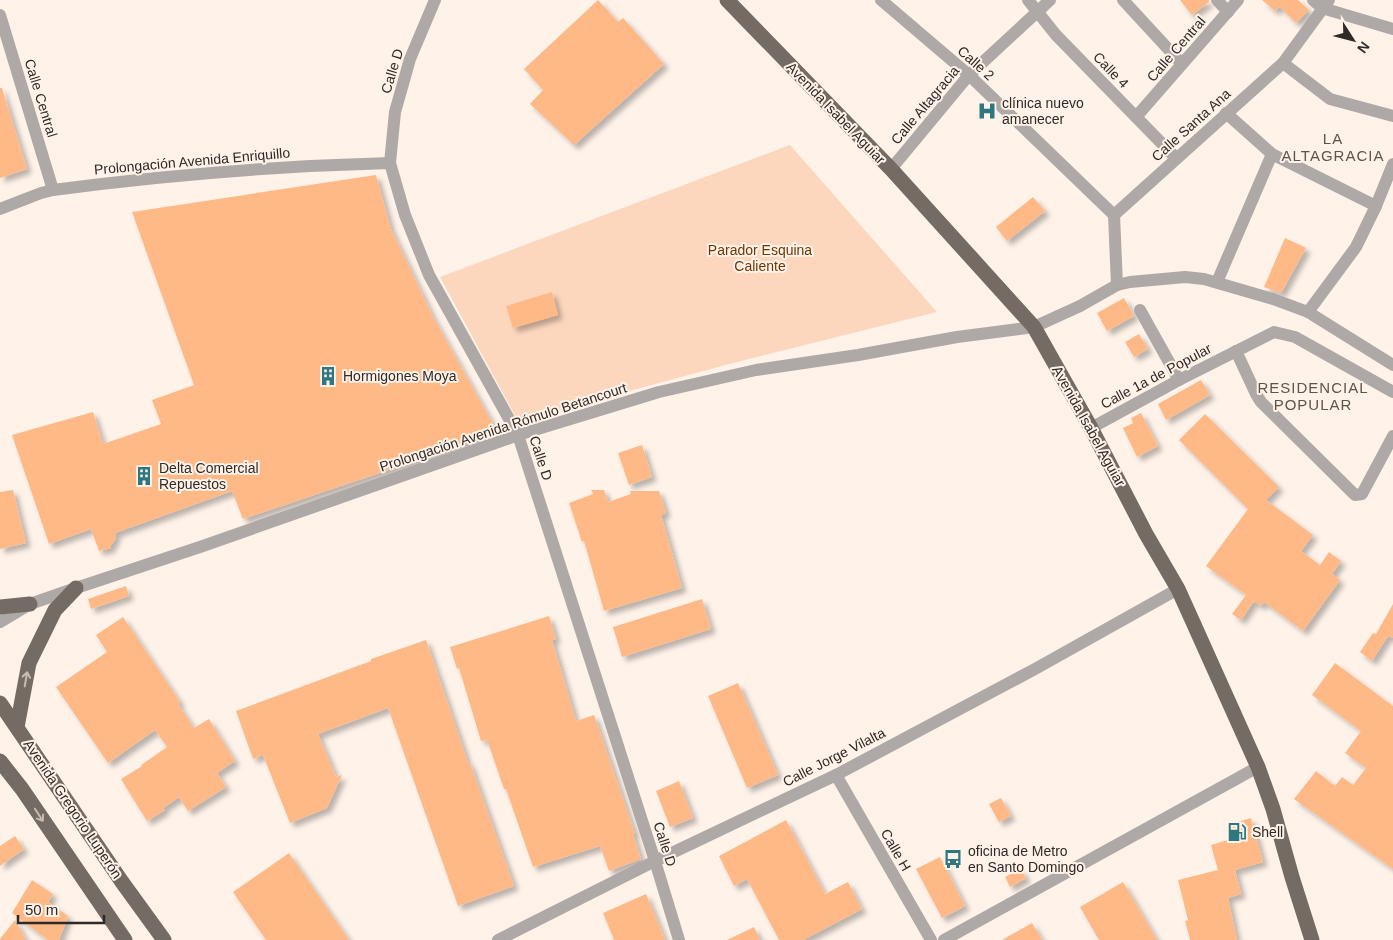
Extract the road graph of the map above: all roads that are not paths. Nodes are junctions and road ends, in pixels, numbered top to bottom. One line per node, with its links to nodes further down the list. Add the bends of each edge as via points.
1 (436, 0): 22 (street, Calle D, via 405,76 395,112)
2 (727, 0): 24 (main road, Avenida Isabel Aguiar)
3 (881, 0): 16 (street, Calle 2)
4 (1028, 0): 10 (street, Calle 4)
5 (1050, 0): 10 (street, Calle Altagracia)
6 (1123, 0): 15 (street)
7 (1217, 0): 11 (street)
8 (1238, 0): 11 (street, Calle Central)
9 (1321, 3): 13 (street); 14 (street, Calle Santa Ana)
10 (1037, 12): 16 (street, Calle Altagracia); 19 (street, Calle 4)
11 (1228, 12): 15 (street, Calle Central)
12 (0, 15): 25 (street, Calle Central)
13 (1393, 29)
14 (1283, 63): 17 (street, Calle Santa Ana); 18 (street, via 1330,99)
15 (1182, 64): 19 (street, Calle Central)
16 (969, 75): 24 (street, Calle Altagracia); 28 (street, Calle 2)
17 (1226, 113): 20 (street); 21 (street, Calle Santa Ana)
18 (1393, 116)
19 (1136, 117): 21 (street, Calle 4)
20 (1272, 154): 26 (street); 29 (street)
21 (1176, 158): 28 (street, Calle Santa Ana)
22 (390, 163): 25 (street, Prolongación Avenida Enriquillo, via 234,170); 39 (street, Calle D, via 404,214 429,275)
23 (1393, 164): 26 (street)
24 (891, 169): 33 (main road, Avenida Isabel Aguiar)
25 (53, 190): 27 (street, Prolongación Avenida Enriquillo)
26 (1376, 206): 32 (street, via 1356,247)
27 (0, 209)
28 (1114, 215): 30 (street)
29 (1217, 282): 30 (street, Prolongación Avenida Rómulo Betancourt, via 1185,277 1155,278); 32 (street, Prolongación Avenida Rómulo Betancourt)
30 (1117, 285): 33 (street, Prolongación Avenida Rómulo Betancourt)
31 (1140, 310): 36 (street)
32 (1308, 312): 35 (street, Prolongación Avenida Rómulo Betancourt)
33 (1034, 327): 38 (main road, Avenida Isabel Aguiar); 39 (street, Prolongación Avenida Rómulo Betancourt, via 756,370 659,392)
34 (1236, 351): 36 (street, Calle 1a de Popular); 37 (street, Calle 1a de Popular, via 1277,332 1292,336); 40 (street, via 1261,402 1355,494 1362,494)
35 (1393, 365)
36 (1179, 380): 38 (street, Calle 1a de Popular)
37 (1393, 392)
38 (1091, 428): 42 (main road, Avenida Isabel Aguiar)
39 (518, 435): 41 (street, Prolongación Avenida Rómulo Betancourt); 53 (street, Calle D)
40 (1393, 436)
41 (76, 588): 43 (street, Prolongación Avenida Rómulo Betancourt); 47 (main road, one-way to 41, via 29,663 55,610)
42 (1178, 589): 49 (main road, Avenida Isabel Aguiar); 50 (street, Calle Jorge Vilalta)
43 (30, 604): 44 (main road); 45 (street, Prolongación Avenida Rómulo Betancourt)
44 (0, 607)
45 (0, 622)
46 (0, 703): 47 (main road, Avenida Gregorio Luperón)
47 (17, 727): 56 (main road, Avenida Gregorio Luperón)
48 (0, 761): 52 (main road)
49 (1258, 767): 54 (main road, Avenida Isabel Aguiar); 60 (street)
50 (836, 775): 53 (street, Calle Jorge Vilalta); 59 (street, Calle H)
51 (0, 777): 52 (main road)
52 (22, 789): 55 (main road, one-way to 55)
53 (655, 861): 57 (street, Calle Jorge Vilalta); 58 (street, Calle D)
54 (1311, 939)
55 (125, 940)
56 (164, 940)
57 (498, 940)
58 (679, 940)
59 (930, 940)
60 (944, 940)

